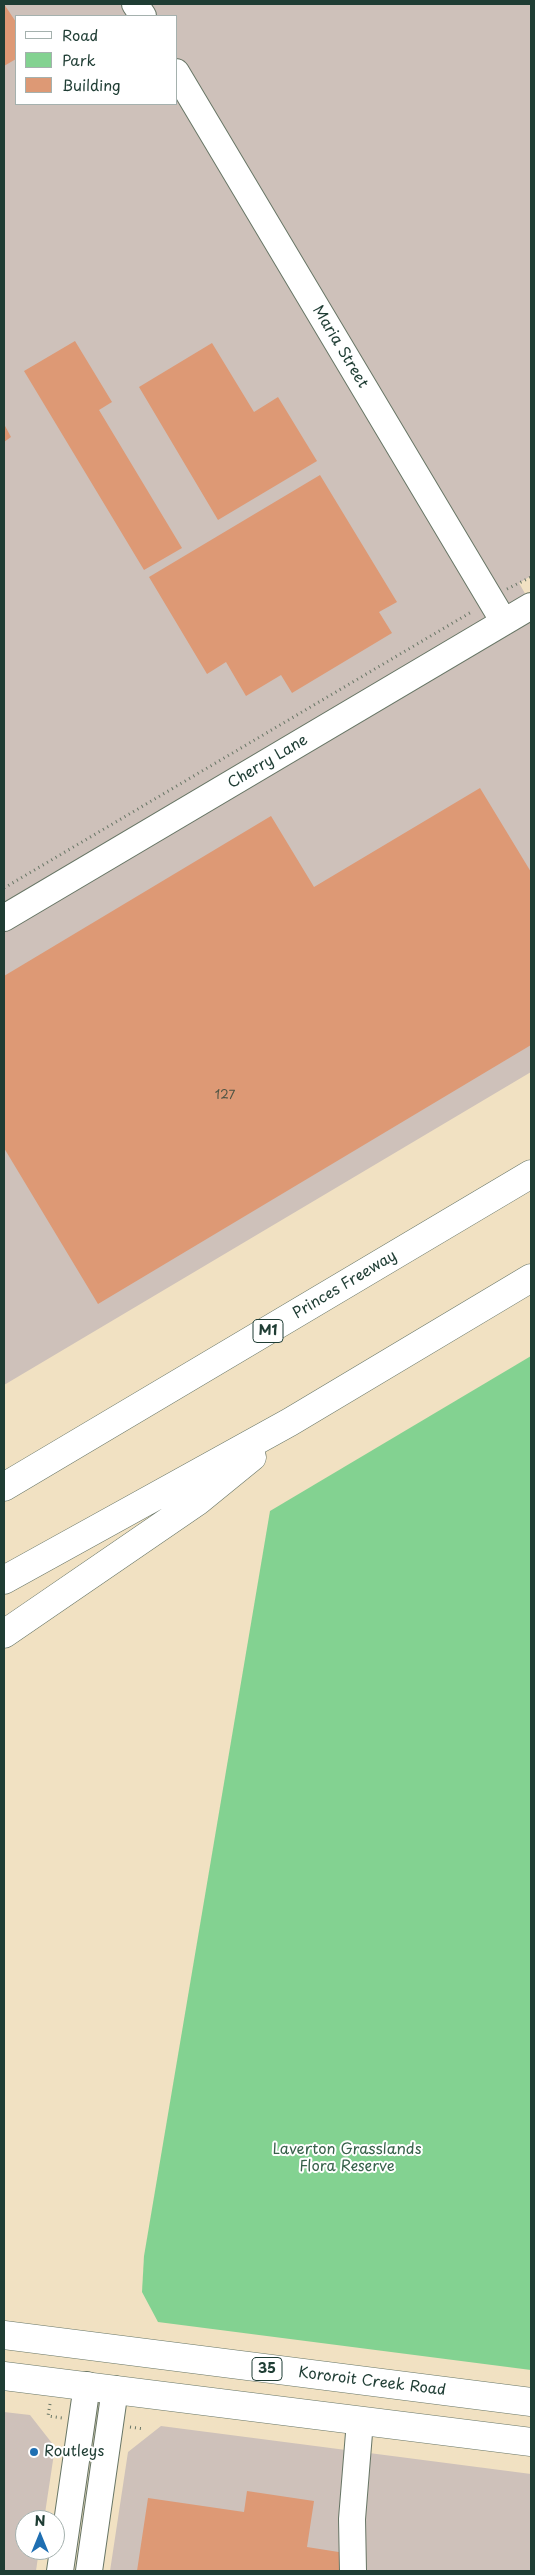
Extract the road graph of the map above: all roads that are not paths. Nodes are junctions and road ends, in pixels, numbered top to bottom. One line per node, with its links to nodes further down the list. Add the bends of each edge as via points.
1 (135, 4): 2 (street)
2 (142, 15)
3 (178, 75): 5 (street, Maria Street)
4 (531, 606): 5 (street, Cherry Lane)
5 (498, 612): 6 (street, Cherry Lane)
6 (4, 918)
7 (531, 1174): 10 (main road, Princes Freeway / M1)
8 (531, 1278): 9 (main road)
9 (290, 1422): 11 (main road); 12 (main road, via 198,1501)
10 (4, 1488)
11 (4, 1580)
12 (4, 1634)
13 (4, 2335): 14 (main road, Kororoit Creek Road / 35)
14 (107, 2348): 16 (main road); 17 (main road); 18 (main road, Kororoit Creek Road / 35)
15 (4, 2376): 16 (main road)
16 (87, 2385): 17 (main road); 21 (street)
17 (115, 2389): 19 (main road); 22 (street)
18 (531, 2402)
19 (360, 2420): 20 (main road); 25 (street, via 352,2519)
20 (531, 2442)
21 (70, 2505): 22 (street); 23 (street)
22 (96, 2521): 24 (street)
23 (60, 2571)
24 (89, 2571)
25 (353, 2571)

